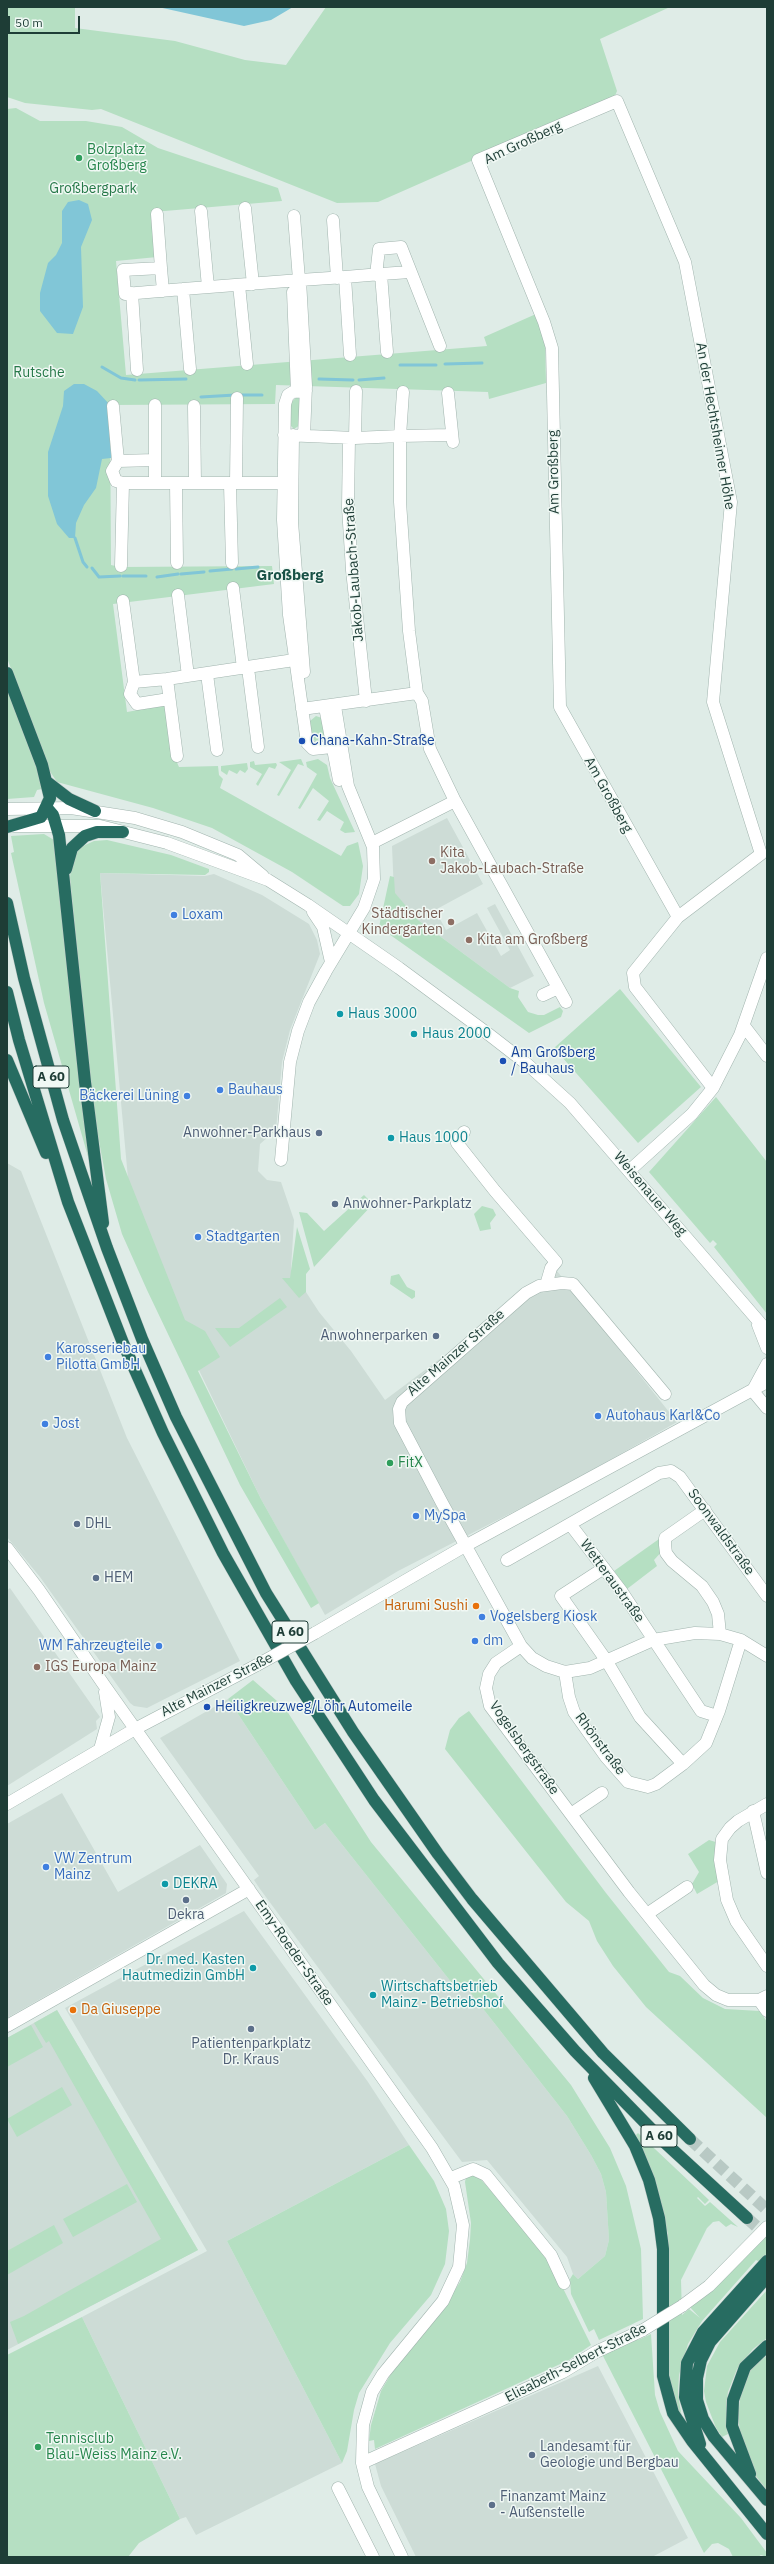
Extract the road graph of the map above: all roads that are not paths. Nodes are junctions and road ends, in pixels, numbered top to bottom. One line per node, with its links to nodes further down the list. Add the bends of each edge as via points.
1 (617, 101): 78 (street, An der Hechtsheimer Höhe, via 685,262 730,491 732,518 714,702 761,854); 78 (street, Am Großberg, via 478,160 544,322 552,348 560,707)
2 (245, 208): 12 (street)
3 (201, 210): 14 (street)
4 (157, 214): 7 (street)
5 (294, 216): 11 (street)
6 (333, 220): 10 (street)
7 (161, 268): 16 (street); 17 (street, via 123,270 125,294)
8 (410, 272): 9 (street); 9 (street, via 401,247 379,249); 18 (street)
9 (378, 274): 10 (street); 19 (street)
10 (341, 277): 11 (street); 20 (street)
11 (297, 281): 12 (street); 24 (street)
12 (253, 284): 13 (street)
13 (239, 285): 14 (street); 21 (street)
14 (208, 287): 15 (street)
15 (183, 289): 16 (street); 22 (street)
16 (163, 291): 17 (street)
17 (132, 293): 23 (street)
18 (440, 346)
19 (387, 352)
20 (350, 355)
21 (247, 364)
22 (190, 369)
23 (138, 370)
24 (302, 391): 32 (street); 32 (street, via 287,398)
25 (356, 391): 34 (street, Jakob-Laubach-Straße)
26 (404, 392): 33 (street)
27 (448, 393): 33 (street, via 452,439)
28 (237, 398): 41 (street)
29 (155, 405): 35 (street)
30 (113, 406): 36 (street)
31 (194, 406): 40 (street)
32 (294, 435): 34 (street); 42 (street)
33 (400, 436): 34 (street); 56 (street, via 404,565)
34 (352, 438): 58 (street, Jakob-Laubach-Straße, via 348,507)
35 (155, 460): 36 (street); 37 (street)
36 (118, 461): 38 (street, via 112,472 116,480)
37 (155, 482): 38 (street); 39 (street)
38 (122, 483): 45 (street)
39 (176, 483): 40 (street); 44 (street)
40 (195, 483): 41 (street)
41 (233, 484): 42 (street); 43 (street)
42 (287, 484): 49 (street)
43 (232, 562)
44 (177, 563)
45 (121, 566)
46 (233, 588): 50 (street)
47 (178, 595): 53 (street)
48 (123, 601): 55 (street)
49 (298, 659): 50 (street); 60 (street)
50 (245, 668): 52 (street); 61 (street)
51 (7, 673): 65 (highway)
52 (207, 674): 53 (street); 63 (street)
53 (188, 676): 54 (street)
54 (167, 679): 55 (street); 57 (street)
55 (134, 682): 57 (street, via 130,694 137,704)
56 (416, 693): 58 (street); 66 (street, via 422,701 430,749)
57 (169, 699): 64 (street)
58 (366, 701): 59 (street)
59 (330, 706): 60 (street); 62 (street)
60 (306, 709): 62 (street, via 308,745 313,749)
61 (258, 747)
62 (336, 747): 73 (street, via 345,796)
63 (217, 750)
64 (177, 756)
65 (48, 782): 67 (highway, via 50,798); 69 (highway, via 69,798)
66 (455, 801): 73 (street); 82 (street)
67 (47, 808): 68 (street); 69 (street); 70 (highway); 71 (highway, via 39,818)
68 (7, 809)
69 (95, 811): 74 (street, via 135,818 203,840 238,854)
70 (57, 825): 71 (street); 72 (street, via 100,826); 75 (highway)
71 (7, 826)
72 (123, 832): 74 (street, via 188,849); 75 (highway, via 97,832 79,840 69,856)
73 (370, 838): 79 (street, via 374,873 372,890)
74 (268, 880): 77 (street, Weisenauer Weg)
75 (65, 884): 94 (highway, via 85,1082)
76 (7, 903): 94 (highway, A 60, via 26,986 63,1120)
77 (308, 905): 79 (street, Weisenauer Weg); 81 (street, via 323,928)
78 (678, 917): 89 (street, via 635,968 635,987)
79 (348, 933): 81 (street); 92 (street, Weisenauer Weg, via 430,990 527,1064 570,1103)
80 (767, 958): 86 (street)
81 (331, 962): 91 (street, via 309,1002 290,1062)
82 (558, 988): 84 (street); 85 (street)
83 (7, 992): 93 (highway, A 60)
84 (542, 995)
85 (566, 1002)
86 (744, 1026): 87 (street); 89 (street)
87 (767, 1056)
88 (7, 1060): 93 (highway, via 28,1114)
89 (713, 1088): 92 (street, via 692,1114)
90 (464, 1132): 95 (street, via 457,1143 556,1262 551,1268)
91 (281, 1160)
92 (630, 1170): 96 (street, Weisenauer Weg)
93 (68, 1202): 137 (highway, A 60, via 123,1343 163,1433 223,1552 296,1681 374,1800 423,1868 498,1962)
94 (107, 1248): 138 (highway, A 60, via 145,1346 212,1488 266,1592 353,1732 472,1899 603,2053)
95 (546, 1285): 102 (street, Alte Mainzer Straße, via 573,1284); 107 (street, Alte Mainzer Straße, via 539,1286 521,1298 408,1394 399,1409 400,1423)
96 (754, 1316): 97 (street, Weisenauer Weg); 98 (street)
97 (767, 1332)
98 (767, 1348)
99 (767, 1364): 101 (street)
100 (767, 1382): 101 (street, Alte Mainzer Straße)
101 (752, 1390): 103 (street); 107 (street, Alte Mainzer Straße)
102 (665, 1394)
103 (767, 1408)
104 (671, 1471): 105 (street, Soonwaldstraße, via 680,1477); 106 (street, Wetteraustraße, via 659,1474)
105 (705, 1510): 111 (street, Soonwaldstraße); 112 (street, via 665,1538 665,1545 666,1553 672,1561 702,1586 713,1602 718,1614)
106 (570, 1524): 109 (street, Wetteraustraße); 110 (street, Wetteraustraße)
107 (465, 1546): 115 (street); 121 (street, Alte Mainzer Straße, bridge, via 315,1633)
108 (7, 1548): 119 (street, Emy-Roeder-Straße)
109 (507, 1560)
110 (604, 1568): 113 (street, Wetteraustraße); 117 (street, via 561,1596)
111 (767, 1596)
112 (720, 1634): 113 (street, via 695,1632); 114 (street)
113 (653, 1640): 117 (street); 120 (street, via 701,1710)
114 (741, 1640): 116 (street); 120 (street, Rhönstraße)
115 (521, 1646): 118 (street, via 532,1658); 128 (street, Vogelsbergstraße, via 496,1663 489,1674 486,1688 490,1706)
116 (766, 1654)
117 (606, 1660): 118 (street, via 590,1668); 123 (street, via 640,1716)
118 (565, 1672): 123 (street, Rhönstraße, via 574,1712 606,1757 628,1782 648,1786 656,1784)
119 (104, 1685): 121 (street, Emy-Roeder-Straße); 122 (street, via 110,1711)
120 (717, 1716): 123 (street, Rhönstraße, via 706,1743)
121 (135, 1729): 122 (street, Alte Mainzer Straße); 131 (street, Emy-Roeder-Straße)
122 (100, 1749): 125 (street, Alte Mainzer Straße)
123 (683, 1764)
124 (602, 1793): 128 (street)
125 (7, 1804)
126 (767, 1804): 127 (street)
127 (753, 1811): 129 (street); 133 (street, via 738,1821 722,1839 720,1860 727,1900 736,1921)
128 (571, 1814): 132 (street, Vogelsbergstraße)
129 (767, 1873)
130 (687, 1887): 132 (street)
131 (248, 1889): 136 (street); 139 (street, Emy-Roeder-Straße)
132 (647, 1914): 134 (street, Vogelsbergstraße, via 691,1971 716,1995 728,2000)
133 (767, 1966)
134 (763, 1998): 135 (street, Vogelsbergstraße)
135 (767, 2011)
136 (7, 2026)
137 (575, 2051): 140 (highway, A 60, via 662,2140); 147 (highway, via 627,2130 649,2180 661,2233 664,2282 662,2353 668,2396 679,2425)
138 (690, 2139)
139 (451, 2178): 144 (street, via 473,2168 486,2175 550,2255); 146 (street, Emy-Roeder-Straße, via 458,2196 463,2225 459,2267 443,2301 386,2369 372,2392 363,2425)
140 (747, 2218)
141 (767, 2227): 146 (street, Elisabeth-Selbert-Straße, bridge, via 709,2286 643,2330 596,2352 563,2372)
142 (767, 2261): 147 (highway, via 703,2332 687,2363 684,2383 687,2410 696,2437)
143 (767, 2277): 149 (highway, via 710,2342 701,2360 697,2378 697,2400 703,2419 714,2437)
144 (564, 2283)
145 (767, 2346): 149 (highway, via 745,2367 733,2400 732,2426 736,2440 746,2467)
146 (362, 2463): 153 (street, Emy-Roeder-Straße, via 370,2494)
147 (709, 2463): 151 (highway)
148 (338, 2488): 152 (street)
149 (759, 2490): 150 (highway)
150 (767, 2500)
151 (767, 2534)
152 (373, 2557)
153 (402, 2557)

